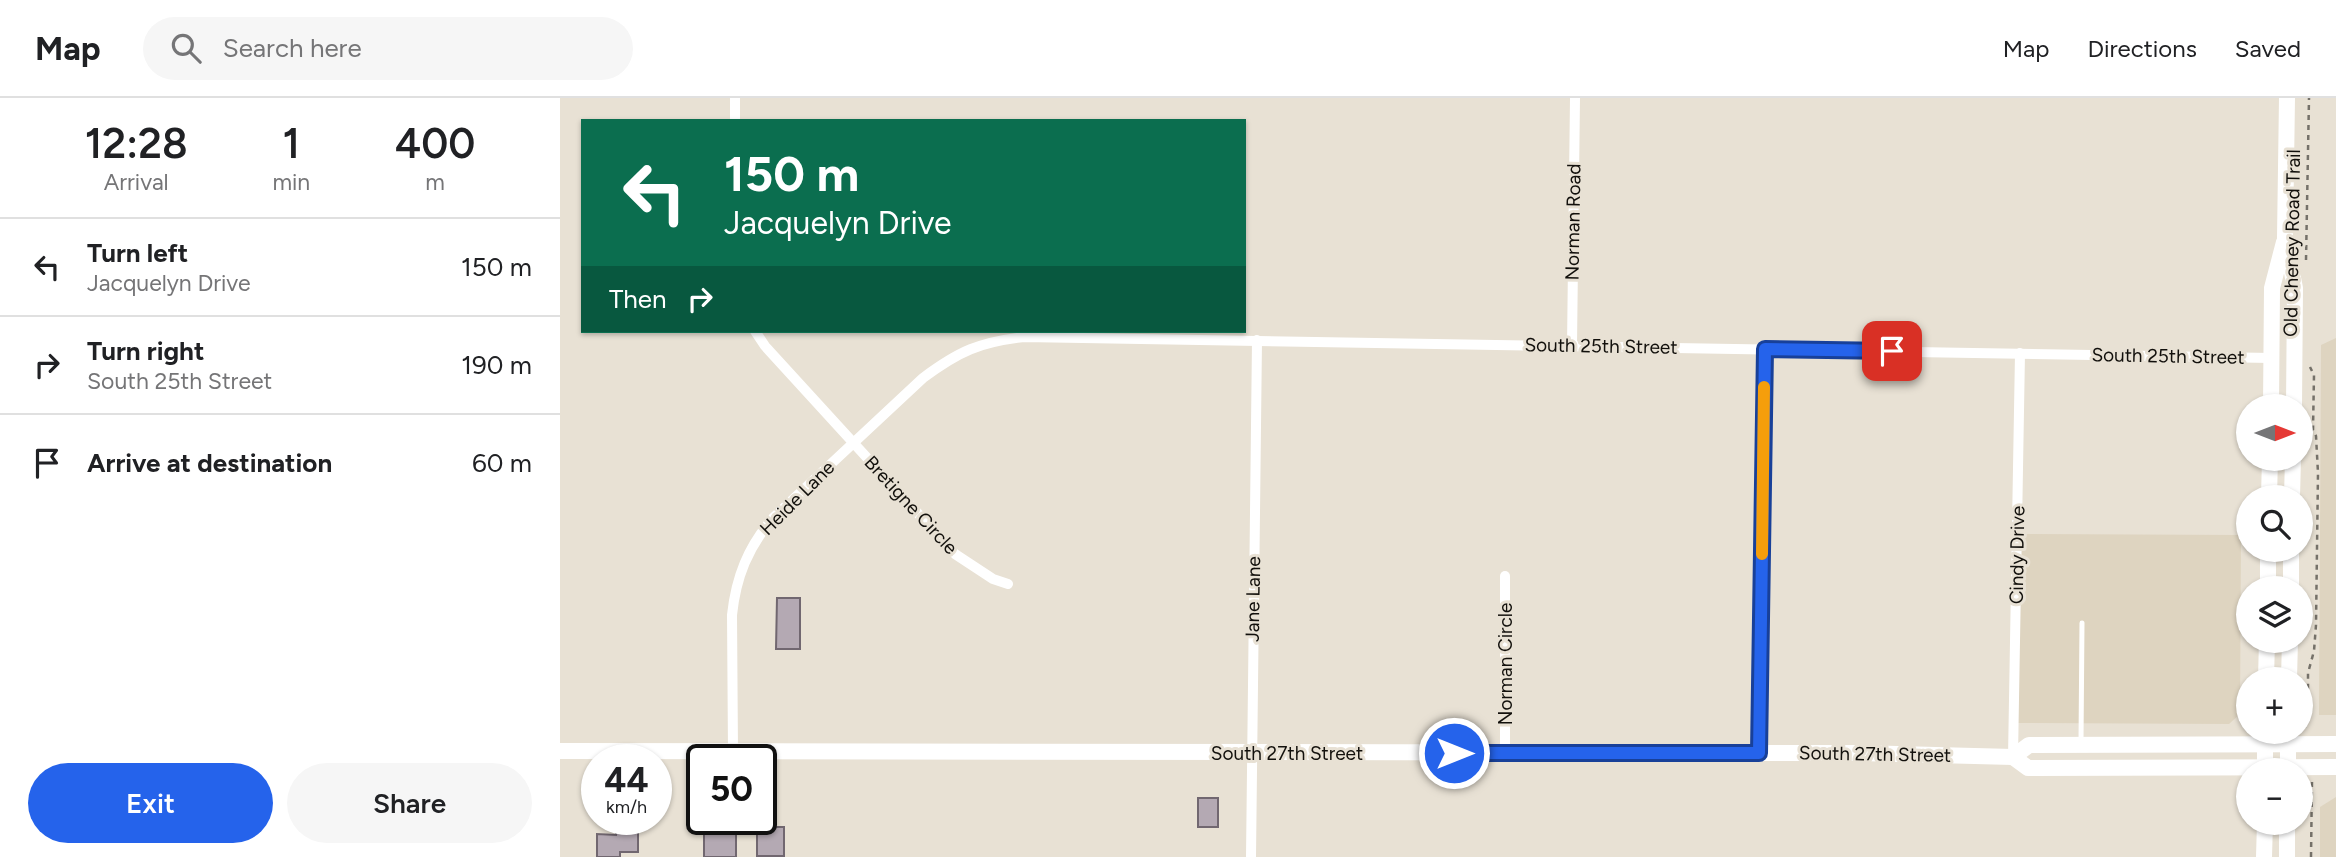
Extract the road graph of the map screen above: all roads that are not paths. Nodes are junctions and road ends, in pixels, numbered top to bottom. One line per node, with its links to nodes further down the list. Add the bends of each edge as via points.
1 (735, 98): 4 (street)
2 (1575, 98): 8 (street, Norman Road)
3 (2287, 98): 5 (main road)
4 (735, 119)
5 (2285, 237): 11 (main road, via 2272,288); 14 (main road, via 2295,288)
6 (756, 333): 15 (street, Bretigne Circle)
7 (1257, 340): 8 (street, South 25th Street); 12 (street, South 25th Street, via 1024,337 979,344); 27 (street, Jane Lane)
8 (1572, 346): 9 (street, South 25th Street)
9 (1765, 349): 10 (street, South 25th Street); 29 (street)
10 (2020, 353): 11 (street, South 25th Street); 30 (street, Cindy Drive)
11 (2272, 358): 13 (main road)
12 (937, 368): 15 (street, Heide Lane)
13 (2271, 394)
14 (2294, 394)
15 (853, 442): 17 (street, Bretigne Circle, via 955,554); 21 (street, Heide Lane, via 759,534 740,573 732,615)
16 (1505, 576): 28 (street, Norman Circle)
17 (1008, 584)
18 (2082, 623): 22 (lane)
19 (2236, 739): 22 (main road, South 27th Street)
20 (2313, 741): 23 (main road, South 27th Street)
21 (733, 744)
22 (2081, 744): 30 (main road, South 27th Street, via 2029,746)
23 (2336, 744)
24 (560, 751): 25 (main road, South 27th Street)
25 (686, 752)
26 (777, 752): 27 (main road, South 27th Street)
27 (1251, 752): 28 (main road, South 27th Street); 36 (street, Jane Lane)
28 (1504, 753): 29 (main road, South 27th Street)
29 (1759, 753): 30 (main road, South 27th Street)
30 (2013, 757): 33 (main road, South 27th Street, via 2028,768)
31 (2336, 767): 32 (main road, South 27th Street)
32 (2313, 768)
33 (2236, 769)
34 (2264, 835): 37 (main road)
35 (2287, 835): 38 (main road)
36 (1251, 857)
37 (2264, 857)
38 (2287, 857)

